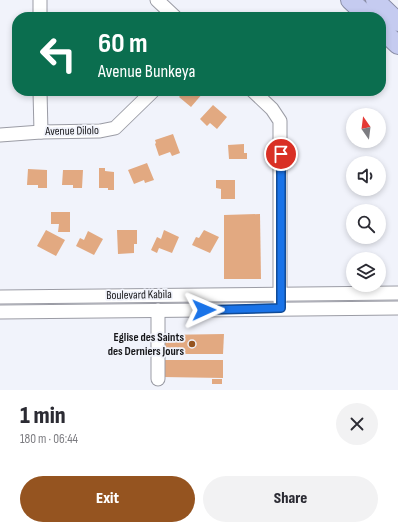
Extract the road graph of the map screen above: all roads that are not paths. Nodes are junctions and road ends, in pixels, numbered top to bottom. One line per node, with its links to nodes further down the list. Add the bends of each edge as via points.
1 (40, 0): 5 (street)
2 (158, 0): 6 (street)
3 (350, 0): 7 (highway)
4 (375, 0): 8 (highway)
5 (40, 12)
6 (170, 12)
7 (363, 12)
8 (398, 22)
9 (386, 34): 10 (highway)
10 (398, 45)
11 (40, 96): 14 (street)
12 (148, 96): 14 (street, Avenue Dilolo, via 115,128 100,131)
13 (258, 96): 16 (street, via 280,121)
14 (40, 132): 15 (street, Avenue Dilolo)
15 (0, 135)
16 (280, 293): 17 (street, Boulevard Kabila); 18 (street, Boulevard Kabila); 19 (street)
17 (398, 293)
18 (0, 297)
19 (281, 308): 20 (street, Boulevard Kabila); 21 (street, Boulevard Kabila)
20 (398, 308)
21 (158, 310): 22 (street, Boulevard Kabila); 23 (street)
22 (0, 312)
23 (158, 379)

